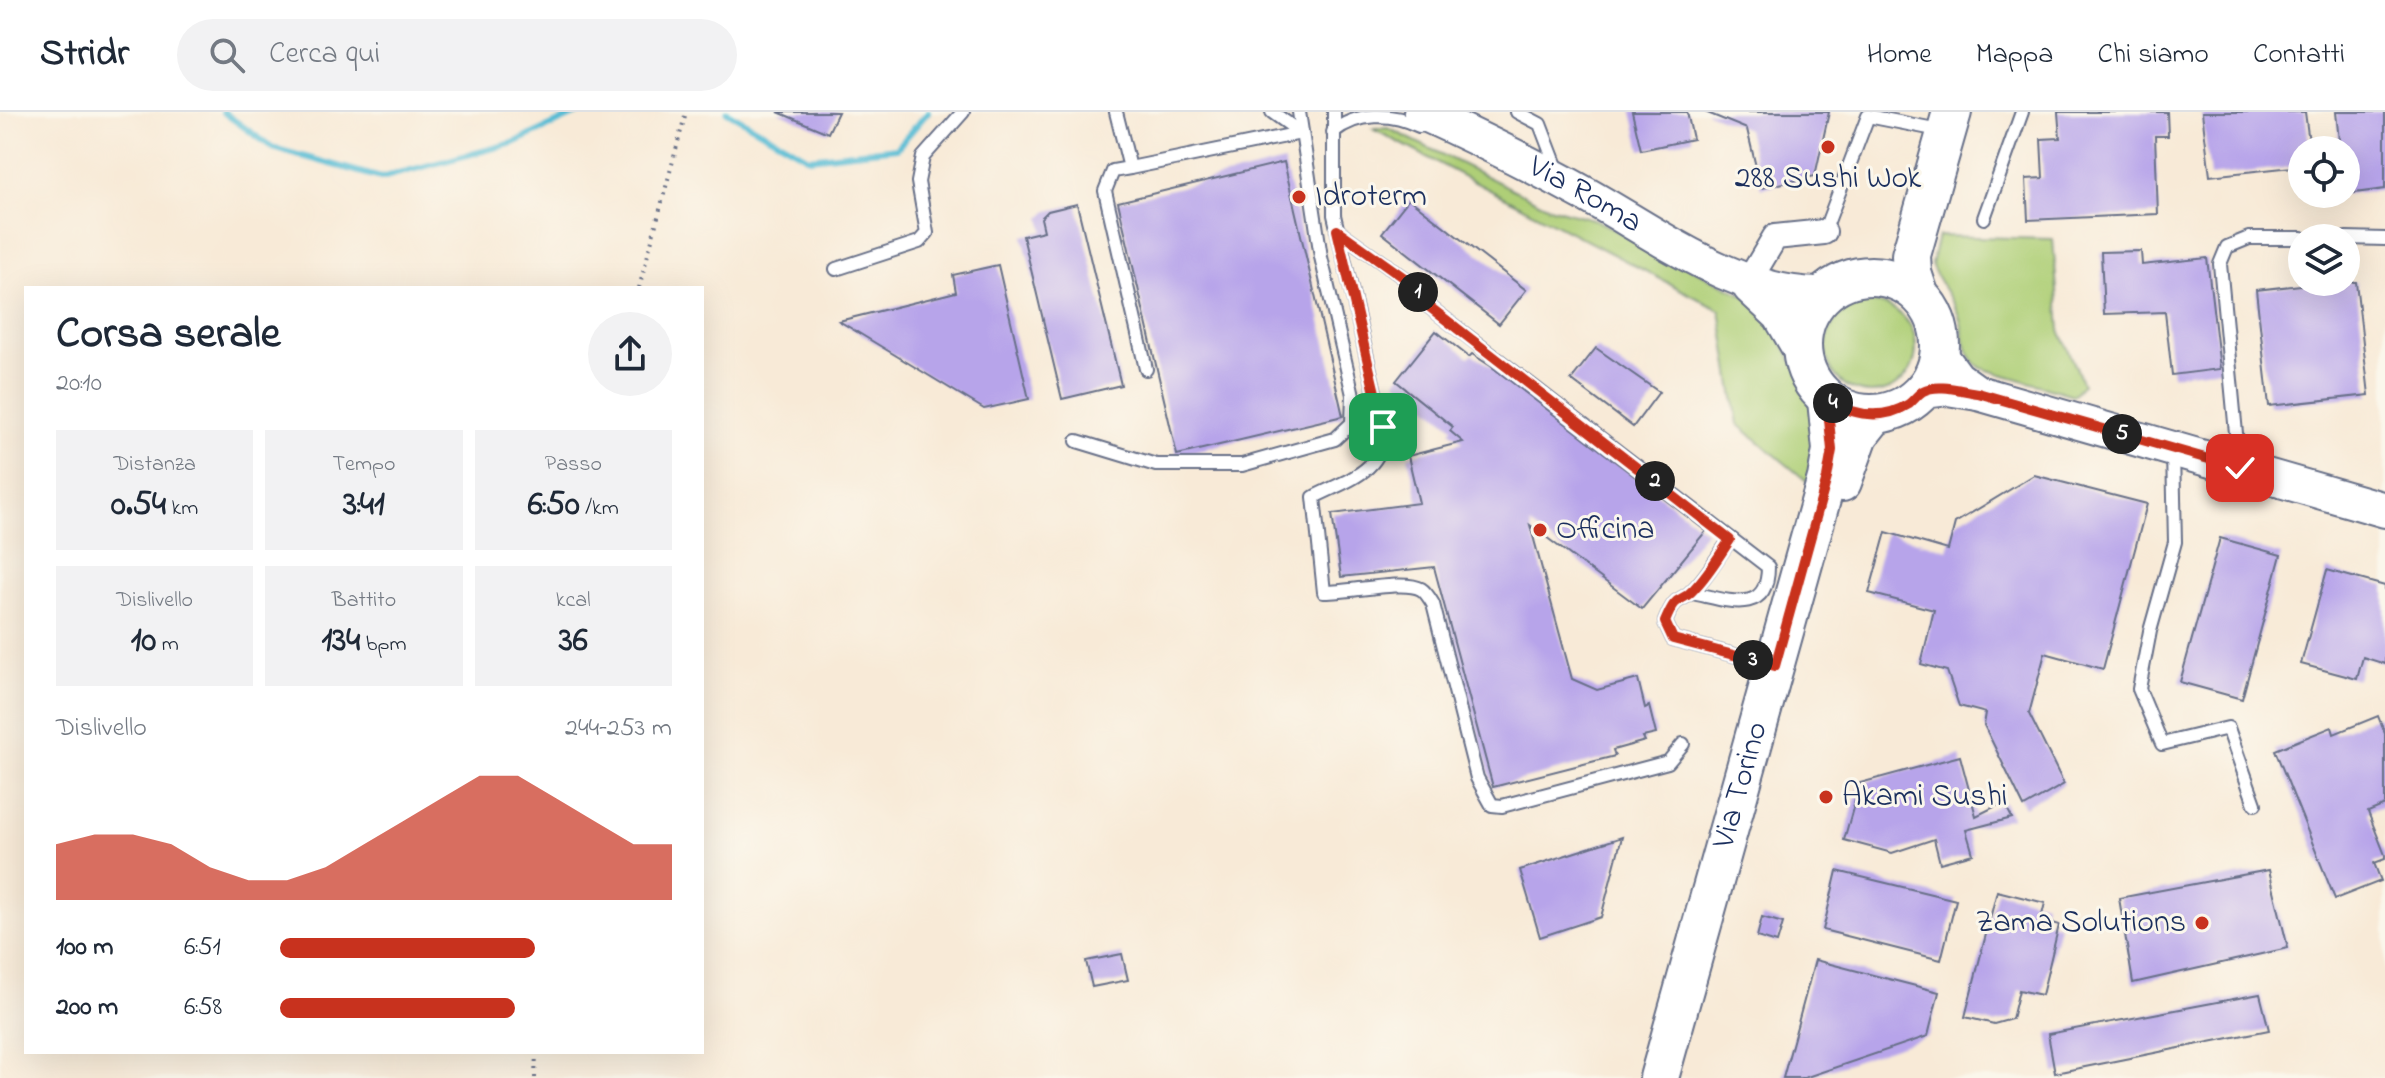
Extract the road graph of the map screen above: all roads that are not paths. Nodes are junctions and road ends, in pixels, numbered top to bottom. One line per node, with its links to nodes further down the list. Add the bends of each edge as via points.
1 (963, 112): 20 (lane, via 923,157 918,182 927,233 919,242)
2 (1116, 112): 12 (lane)
3 (1272, 112): 11 (lane)
4 (1299, 112): 11 (lane)
5 (1334, 112): 10 (lane)
6 (1517, 112): 13 (lane, via 1540,124)
7 (2022, 112): 14 (lane)
8 (1938, 117): 16 (lane, via 1868,116); 21 (main road, via 1904,222); 23 (main road, via 1911,255)
9 (1442, 123): 10 (lane, via 1364,116); 13 (street, Via Roma)
10 (1333, 132): 15 (lane)
11 (1301, 133): 12 (lane); 32 (lane, via 1321,257 1353,395 1352,423 1335,439 1242,465 1156,465)
12 (1130, 168): 27 (lane, via 1113,171 1105,191)
13 (1566, 188): 22 (street, Via Roma)
14 (1984, 218)
15 (1337, 230): 36 (lane, via 1413,284 1427,305); 39 (lane, via 1384,445 1361,473 1314,497 1324,592 1406,585 1422,589 1433,604 1477,778 1492,805 1668,762)
16 (1824, 232): 22 (street, via 1775,237)
17 (2288, 238): 34 (lane, via 2249,238 2227,247 2220,264)
18 (2360, 238): 19 (lane)
19 (2385, 239)
20 (836, 269)
21 (1858, 277): 23 (main road, via 1880,276); 24 (main road)
22 (1747, 284): 24 (street, via 1790,296); 25 (street, via 1780,315)
23 (1919, 294): 26 (main road, via 1940,333)
24 (1822, 295): 25 (main road, via 1810,312)
25 (1801, 351): 30 (main road, via 1805,369)
26 (1940, 355): 28 (main road); 29 (street, via 1957,378)
27 (1146, 369)
28 (1923, 391): 29 (street); 31 (main road, via 1901,407)
29 (1978, 393): 33 (street)
30 (1827, 400): 31 (main road, via 1858,414); 38 (main road, Via Torino, via 1832,421 1827,478)
31 (1875, 415): 42 (main road, Via Torino, via 1859,435 1846,468)
32 (1077, 441)
33 (2173, 449): 34 (street); 40 (lane, via 2175,542 2139,689 2162,744 2228,728)
34 (2240, 468): 35 (street)
35 (2385, 510)
36 (1730, 540): 37 (lane); 37 (lane, via 1768,567 1768,581 1755,600 1746,604)
37 (1692, 593): 38 (lane, via 1679,596 1665,622 1673,639)
38 (1775, 666): 41 (main road, Via Torino)
39 (1683, 744)
40 (2255, 804)
41 (1659, 1078)
42 (1675, 1078)

